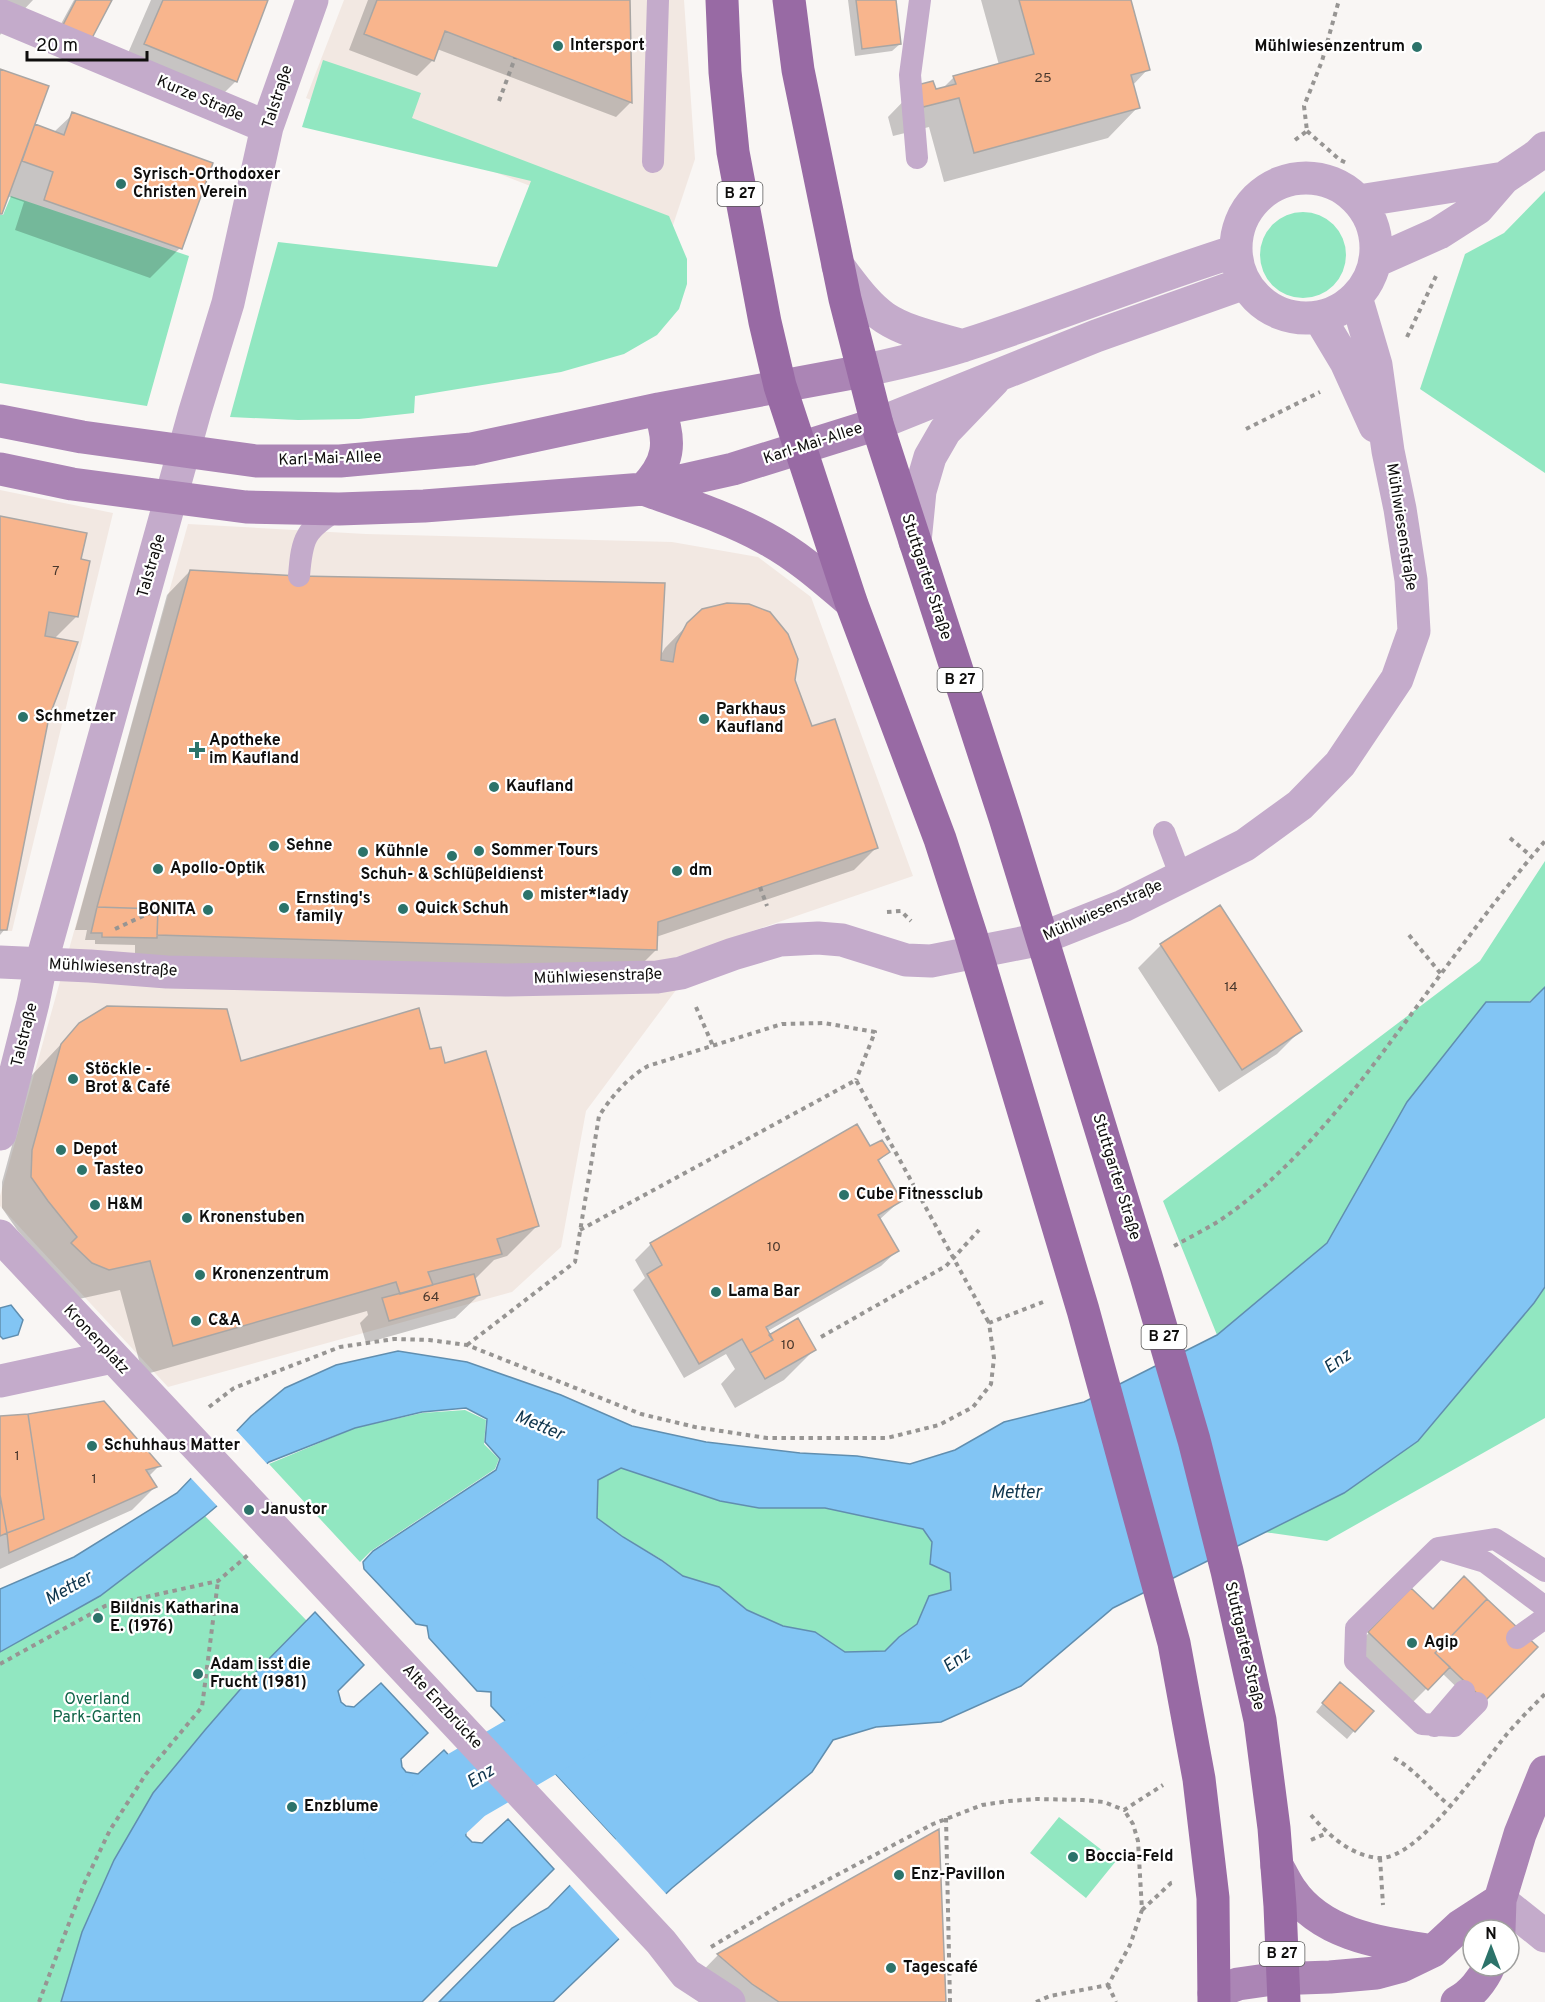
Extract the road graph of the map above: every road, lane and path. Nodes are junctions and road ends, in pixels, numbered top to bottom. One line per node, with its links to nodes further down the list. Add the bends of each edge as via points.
1 (312, 0): 10 (street, Talstraße)
2 (658, 0): 14 (lane)
3 (722, 0): 27 (main road, B 27, via 733,152)
4 (789, 0): 19 (main road, B 27, via 798,70)
5 (920, 0): 13 (lane, via 910,75)
6 (1339, 0): 11 (path, via 1304,106 1307,131)
7 (0, 15): 10 (street, Kurze Straße)
8 (515, 58): 9 (path)
9 (499, 100)
10 (267, 127): 51 (street, Talstraße, via 228,303)
11 (1295, 140)
12 (1545, 148): 15 (street)
13 (917, 158)
14 (653, 162)
15 (1504, 178): 16 (street); 18 (street, via 1478,208 1439,233)
16 (1359, 201): 17 (street, via 1341,186 1319,178 1296,178 1274,185 1245,212); 18 (street, via 1376,239)
17 (1236, 250): 20 (street); 23 (street)
18 (1376, 261): 21 (street, via 1369,281)
19 (838, 266): 23 (street, via 885,317 911,331); 24 (main road, B 27)
20 (1245, 283): 22 (street, via 1259,300 1277,311 1297,317); 25 (street)
21 (1356, 297): 22 (street, via 1339,310); 33 (street, Mühlwiesenstraße, via 1376,365)
22 (1319, 317): 26 (street, Mühlwiesenstraße)
23 (963, 346): 24 (street)
24 (863, 371): 27 (main road, Karl-Mai-Allee); 30 (main road, Stuttgarter Straße / B 27)
25 (1002, 372): 30 (street); 37 (street, via 945,431 930,457 920,491)
26 (1351, 376): 31 (path); 33 (street, Mühlwiesenstraße)
27 (780, 386): 28 (main road, Karl-Mai-Allee); 32 (main road, B 27)
28 (659, 409): 29 (main road, Karl-Mai-Allee, via 472,449 340,461 256,461 82,437); 35 (main road, via 667,439 665,460)
29 (0, 421)
30 (878, 424): 32 (main road, Karl-Mai-Allee); 37 (main road, Stuttgarter Straße / B 27)
31 (1246, 429)
32 (800, 449): 35 (main road, Karl-Mai-Allee, via 733,470); 39 (main road, B 27)
33 (1388, 451): 44 (street, Mühlwiesenstraße, via 1411,580 1414,632 1397,679 1340,764 1300,805 1245,845)
34 (0, 469): 36 (main road, Karl-Mai-Allee, via 246,507)
35 (644, 489): 36 (main road, Karl-Mai-Allee); 39 (main road, Karl-Mai-Allee, via 765,538 810,567)
36 (339, 509): 38 (lane, via 308,532 301,550)
37 (915, 542): 85 (main road, Stuttgarter Straße / B 27, via 1005,818 1197,1451 1260,1720 1277,1866)
38 (300, 576)
39 (851, 602): 94 (main road, B 27, via 940,839 971,935 1083,1310 1174,1643 1199,1779 1214,1898)
40 (1164, 832): 44 (lane)
41 (1510, 838): 43 (path)
42 (1545, 841): 43 (path)
43 (1531, 856): 52 (path)
44 (1181, 877): 51 (street, Mühlwiesenstraße, via 1123,906 1037,940 931,961 906,960 842,940 818,938 780,940 681,973 657,977 471,979 167,972)
45 (760, 887): 47 (path)
46 (882, 913): 48 (path, via 901,911)
47 (770, 915)
48 (917, 923)
49 (1409, 935): 52 (path)
50 (0, 962): 51 (street, Mühlwiesenstraße)
51 (41, 964): 54 (street, Talstraße)
52 (1441, 974): 58 (path, via 1366,1077 1318,1134 1228,1215)
53 (856, 1080): 56 (path); 56 (path, via 875,1032 824,1023 782,1024 642,1069 610,1099 599,1116); 59 (path)
54 (0, 1134)
55 (979, 1230): 59 (path)
56 (579, 1231): 63 (path, via 576,1262)
57 (0, 1236): 64 (street, Kronenplatz)
58 (1164, 1250)
59 (953, 1258): 61 (path); 62 (path, via 946,1266)
60 (1054, 1298): 61 (path)
61 (989, 1323): 63 (path, via 994,1358 991,1384 973,1407 939,1425 887,1438 767,1438 694,1427 641,1414)
62 (821, 1337)
63 (467, 1345): 66 (path, via 394,1339 340,1347 234,1388)
64 (112, 1357): 65 (street); 66 (street, Kronenplatz)
65 (0, 1381)
66 (188, 1435): 90 (street, Alte Enzbrücke, via 661,1942)
67 (1438, 1548): 69 (lane, via 1495,1539); 71 (lane, via 1485,1562); 76 (lane, via 1356,1628 1355,1661 1422,1724 1454,1726)
68 (248, 1556): 70 (path)
69 (1545, 1571)
70 (218, 1581): 74 (path, via 105,1606); 95 (path, via 202,1707 146,1774 110,1830 84,1884)
71 (1545, 1607)
72 (1545, 1617): 73 (lane, via 1522,1643)
73 (1545, 1623)
74 (0, 1664)
75 (1545, 1694): 81 (path, via 1508,1732)
76 (1471, 1697)
77 (1394, 1758): 81 (path, via 1409,1766)
78 (1545, 1772): 87 (main road, via 1520,1834)
79 (1171, 1781): 82 (path)
80 (1306, 1805): 84 (path, via 1327,1833 1356,1852)
81 (1450, 1806): 84 (path, via 1405,1850)
82 (1124, 1810): 83 (path, via 1104,1802 1037,1799 982,1805); 92 (path, via 1138,1841 1142,1910 1130,1945)
83 (946, 1818): 90 (path, via 784,1903 711,1947); 97 (path)
84 (1380, 1858): 86 (path)
85 (1292, 1906): 89 (main road, via 1377,1942); 93 (main road, Stuttgarter Straße / B 27)
86 (1383, 1906)
87 (1500, 1915): 88 (street); 89 (main road, via 1460,1926)
88 (1545, 1936)
89 (1433, 1951): 93 (main road, via 1376,1973 1330,1977)
90 (686, 1974): 96 (street, Alte Enzbrücke)
91 (1483, 1978): 100 (main road)
92 (1108, 1985): 98 (path); 99 (path)
93 (1283, 1990): 94 (main road, via 1238,1984)
94 (1221, 1999)
95 (39, 2002)
96 (729, 2002)
97 (950, 2002)
98 (1036, 2002)
99 (1116, 2002)
100 (1457, 2002)

